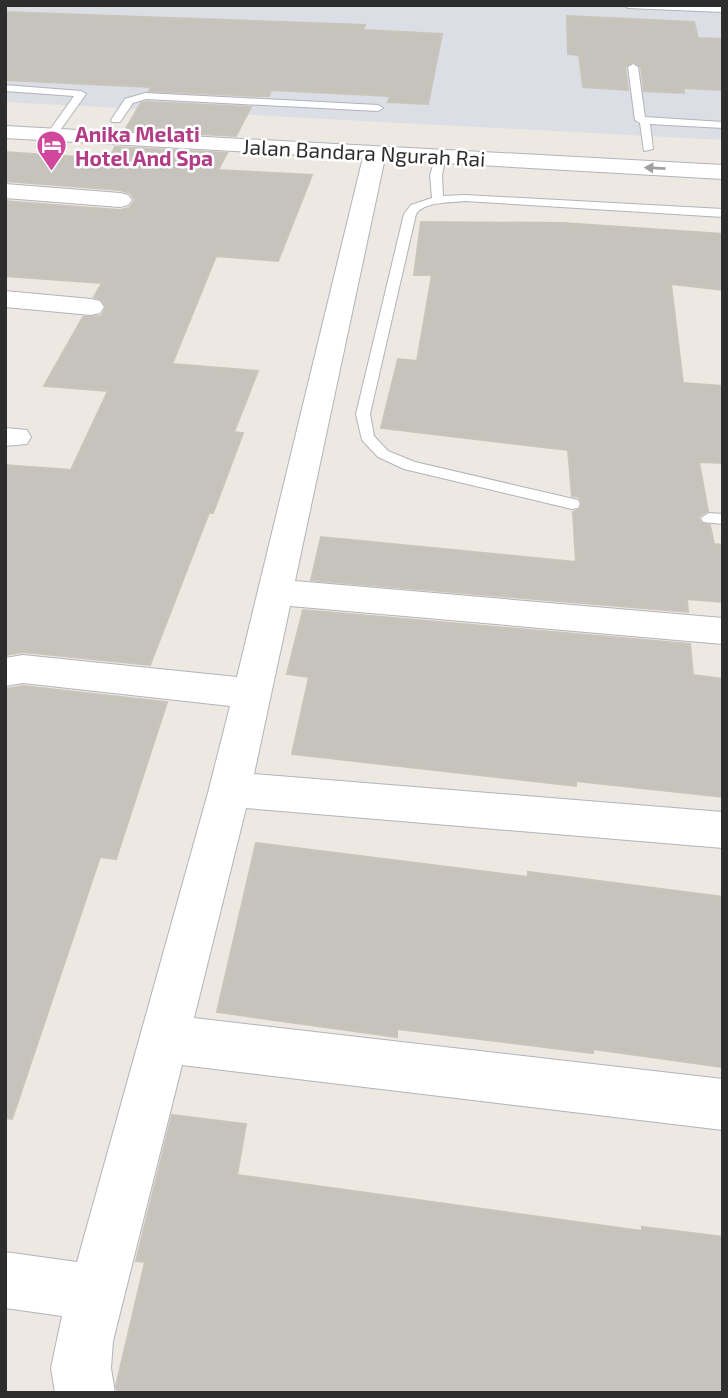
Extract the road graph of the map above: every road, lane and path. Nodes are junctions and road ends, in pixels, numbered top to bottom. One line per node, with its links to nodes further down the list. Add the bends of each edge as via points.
1 (628, 5): 2 (lane)
2 (723, 9)
3 (634, 66): 8 (lane, via 638,118)
4 (5, 88): 10 (lane, via 81,94)
5 (378, 108): 7 (lane, via 145,96 129,102)
6 (5, 114): 10 (street, Jalan Bandara Ngurah Rai)
7 (116, 120): 10 (street, Jalan Bandara Ngurah Rai); 12 (street, Jalan Bandara Ngurah Rai)
8 (645, 121): 9 (lane); 12 (lane)
9 (723, 125)
10 (58, 126): 11 (street, Jalan Bandara Ngurah Rai); 13 (street, Jalan Bandara Ngurah Rai)
11 (5, 132)
12 (648, 149): 14 (street, Jalan Bandara Ngurah Rai)
13 (375, 153): 15 (street, Jalan Bandara Ngurah Rai); 24 (street)
14 (723, 153)
15 (441, 156): 16 (street, Jalan Bandara Ngurah Rai, one-way to 15); 19 (lane, via 436,175)
16 (723, 172)
17 (5, 191): 18 (street)
18 (120, 200)
19 (438, 200): 20 (lane); 23 (lane, via 415,207 410,214 363,414 368,437 383,454 410,466)
20 (723, 213)
21 (5, 299): 22 (street)
22 (91, 307)
23 (572, 504)
24 (277, 592): 25 (street); 27 (street)
25 (723, 631)
26 (5, 672): 27 (street, via 23,669)
27 (251, 693): 28 (street)
28 (230, 789): 29 (street); 30 (street)
29 (723, 830)
30 (164, 1039): 31 (street); 33 (street)
31 (723, 1105)
32 (5, 1280): 33 (street)
33 (96, 1293): 34 (street, via 81,1368)
34 (85, 1393)

